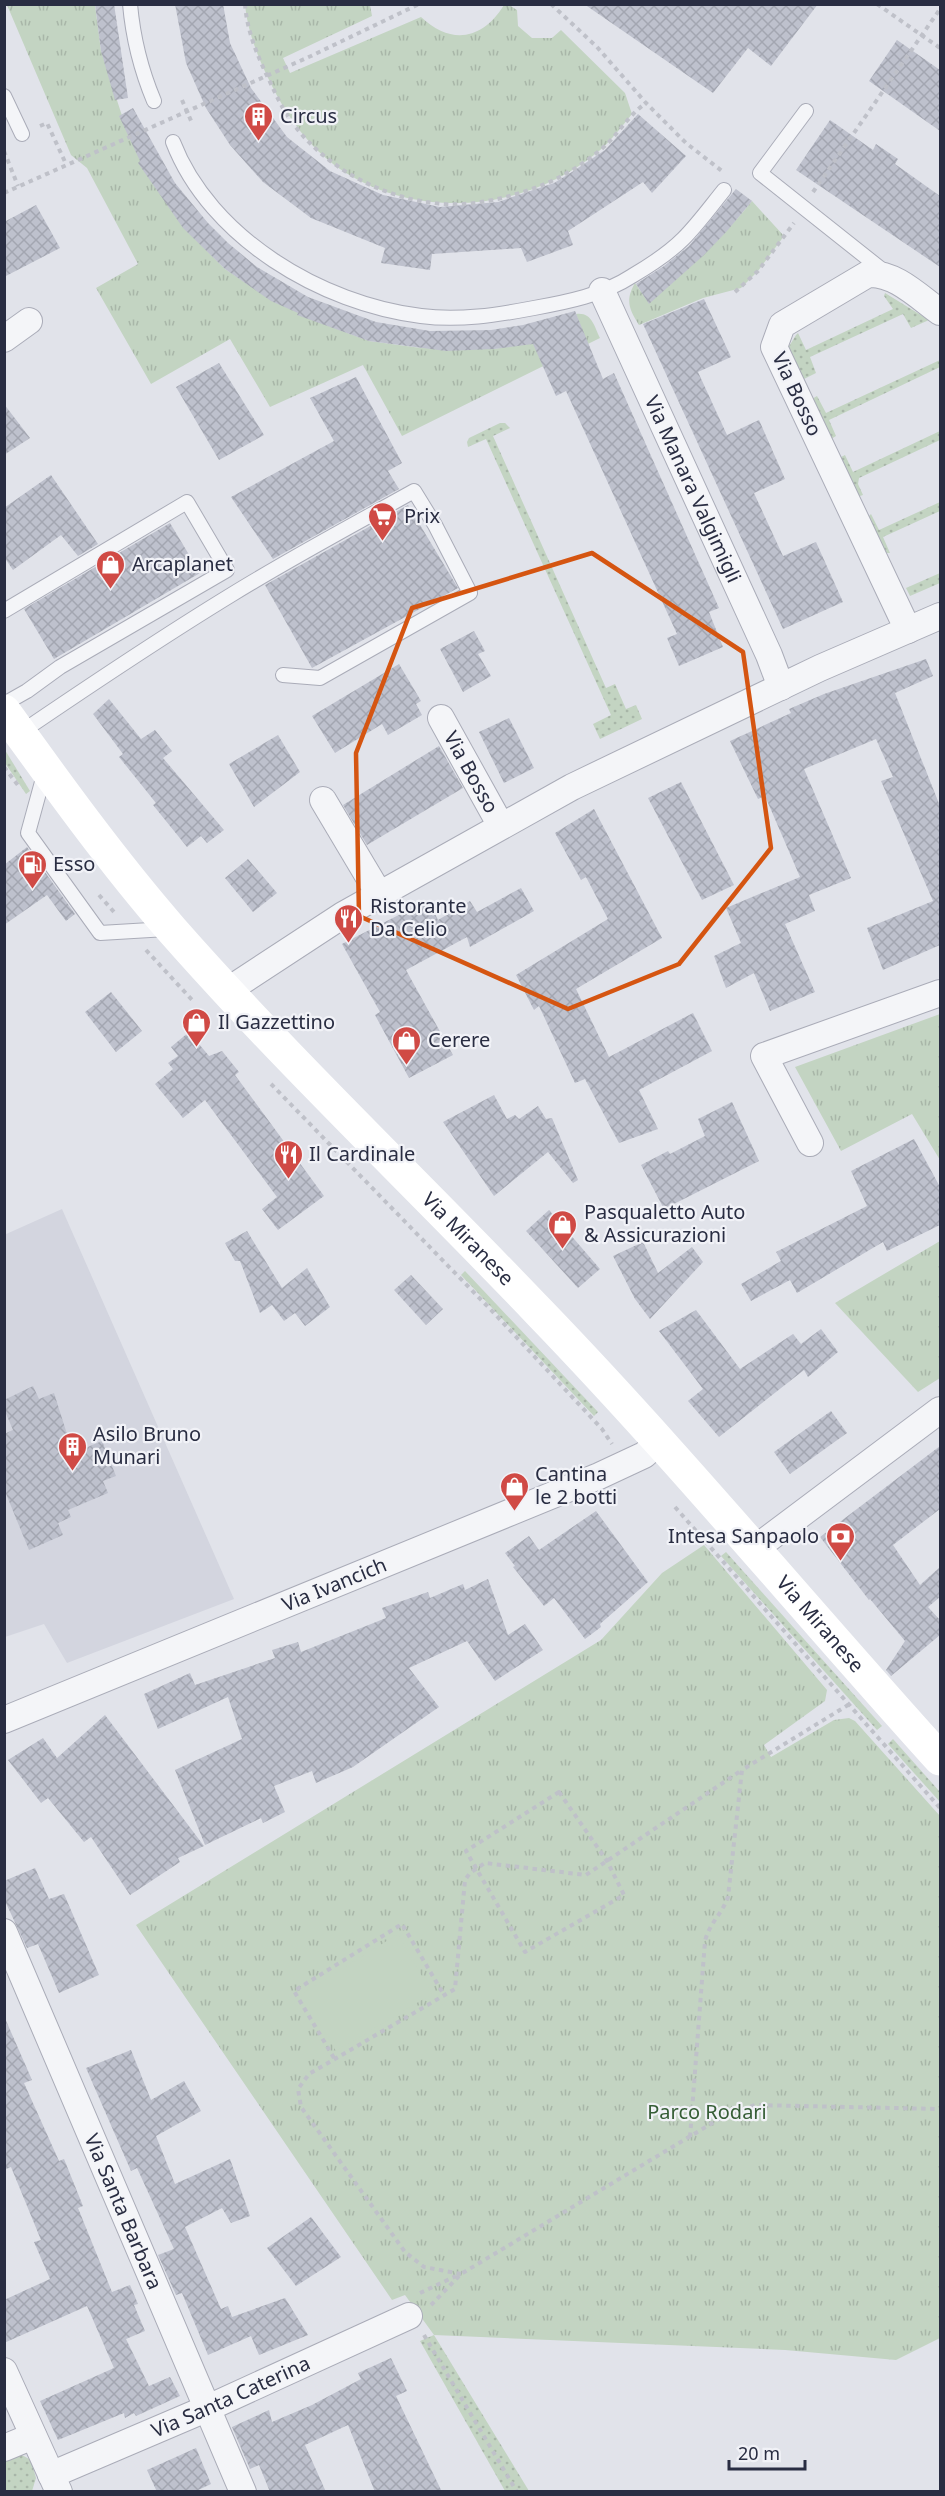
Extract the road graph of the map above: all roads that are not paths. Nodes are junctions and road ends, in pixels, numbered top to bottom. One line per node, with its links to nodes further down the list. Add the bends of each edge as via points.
1 (130, 4): 3 (lane, via 142,71)
2 (4, 96): 5 (lane)
3 (154, 101)
4 (806, 111): 8 (lane, via 760,174)
5 (22, 134)
6 (172, 142): 9 (lane, via 199,190 234,227 287,270 335,294 422,316 477,317 554,305)
7 (727, 184): 9 (lane, via 683,239 631,277)
8 (897, 281): 10 (street, Via Bosso); 15 (street, Via Bosso, via 877,273 862,276 782,325 774,346)
9 (602, 291): 17 (street, Via Manara Valgimigli)
10 (940, 312)
11 (29, 321): 12 (street)
12 (4, 339)
13 (4, 611): 18 (lane, via 187,501 227,570)
14 (940, 616): 15 (street, Via Bosso)
15 (908, 630): 17 (street, Via Bosso)
16 (283, 675): 20 (lane, via 320,678 470,593 414,491 228,596 58,706)
17 (781, 687): 23 (street, Via Bosso, via 604,771)
18 (4, 704)
19 (441, 718): 23 (street, Via Bosso)
20 (12, 722): 21 (street, Via Miranese)
21 (45, 769): 25 (street, Via Miranese); 25 (lane, via 28,833 100,933)
22 (323, 800): 24 (street)
23 (501, 826): 24 (street, Via Bosso)
24 (379, 894): 26 (street, Via Bosso)
25 (171, 929): 26 (street, Via Miranese)
26 (227, 991): 30 (street, Via Miranese)
27 (940, 993): 28 (street, via 764,1056)
28 (810, 1143)
29 (940, 1410): 31 (street)
30 (660, 1441): 31 (street, Via Miranese); 32 (street, Via Ivancich, via 636,1459 599,1476)
31 (756, 1548): 33 (street, Via Miranese)
32 (4, 1720)
33 (940, 1759)
34 (4, 1932): 37 (street, Via Santa Barbara)
35 (419, 2312): 37 (street, Via Santa Caterina)
36 (4, 2371): 38 (street)
37 (208, 2408): 40 (street, Via Santa Caterina); 41 (street, Via Santa Barbara)
38 (33, 2436): 39 (street); 40 (street)
39 (4, 2448)
40 (55, 2483)
41 (243, 2492)

